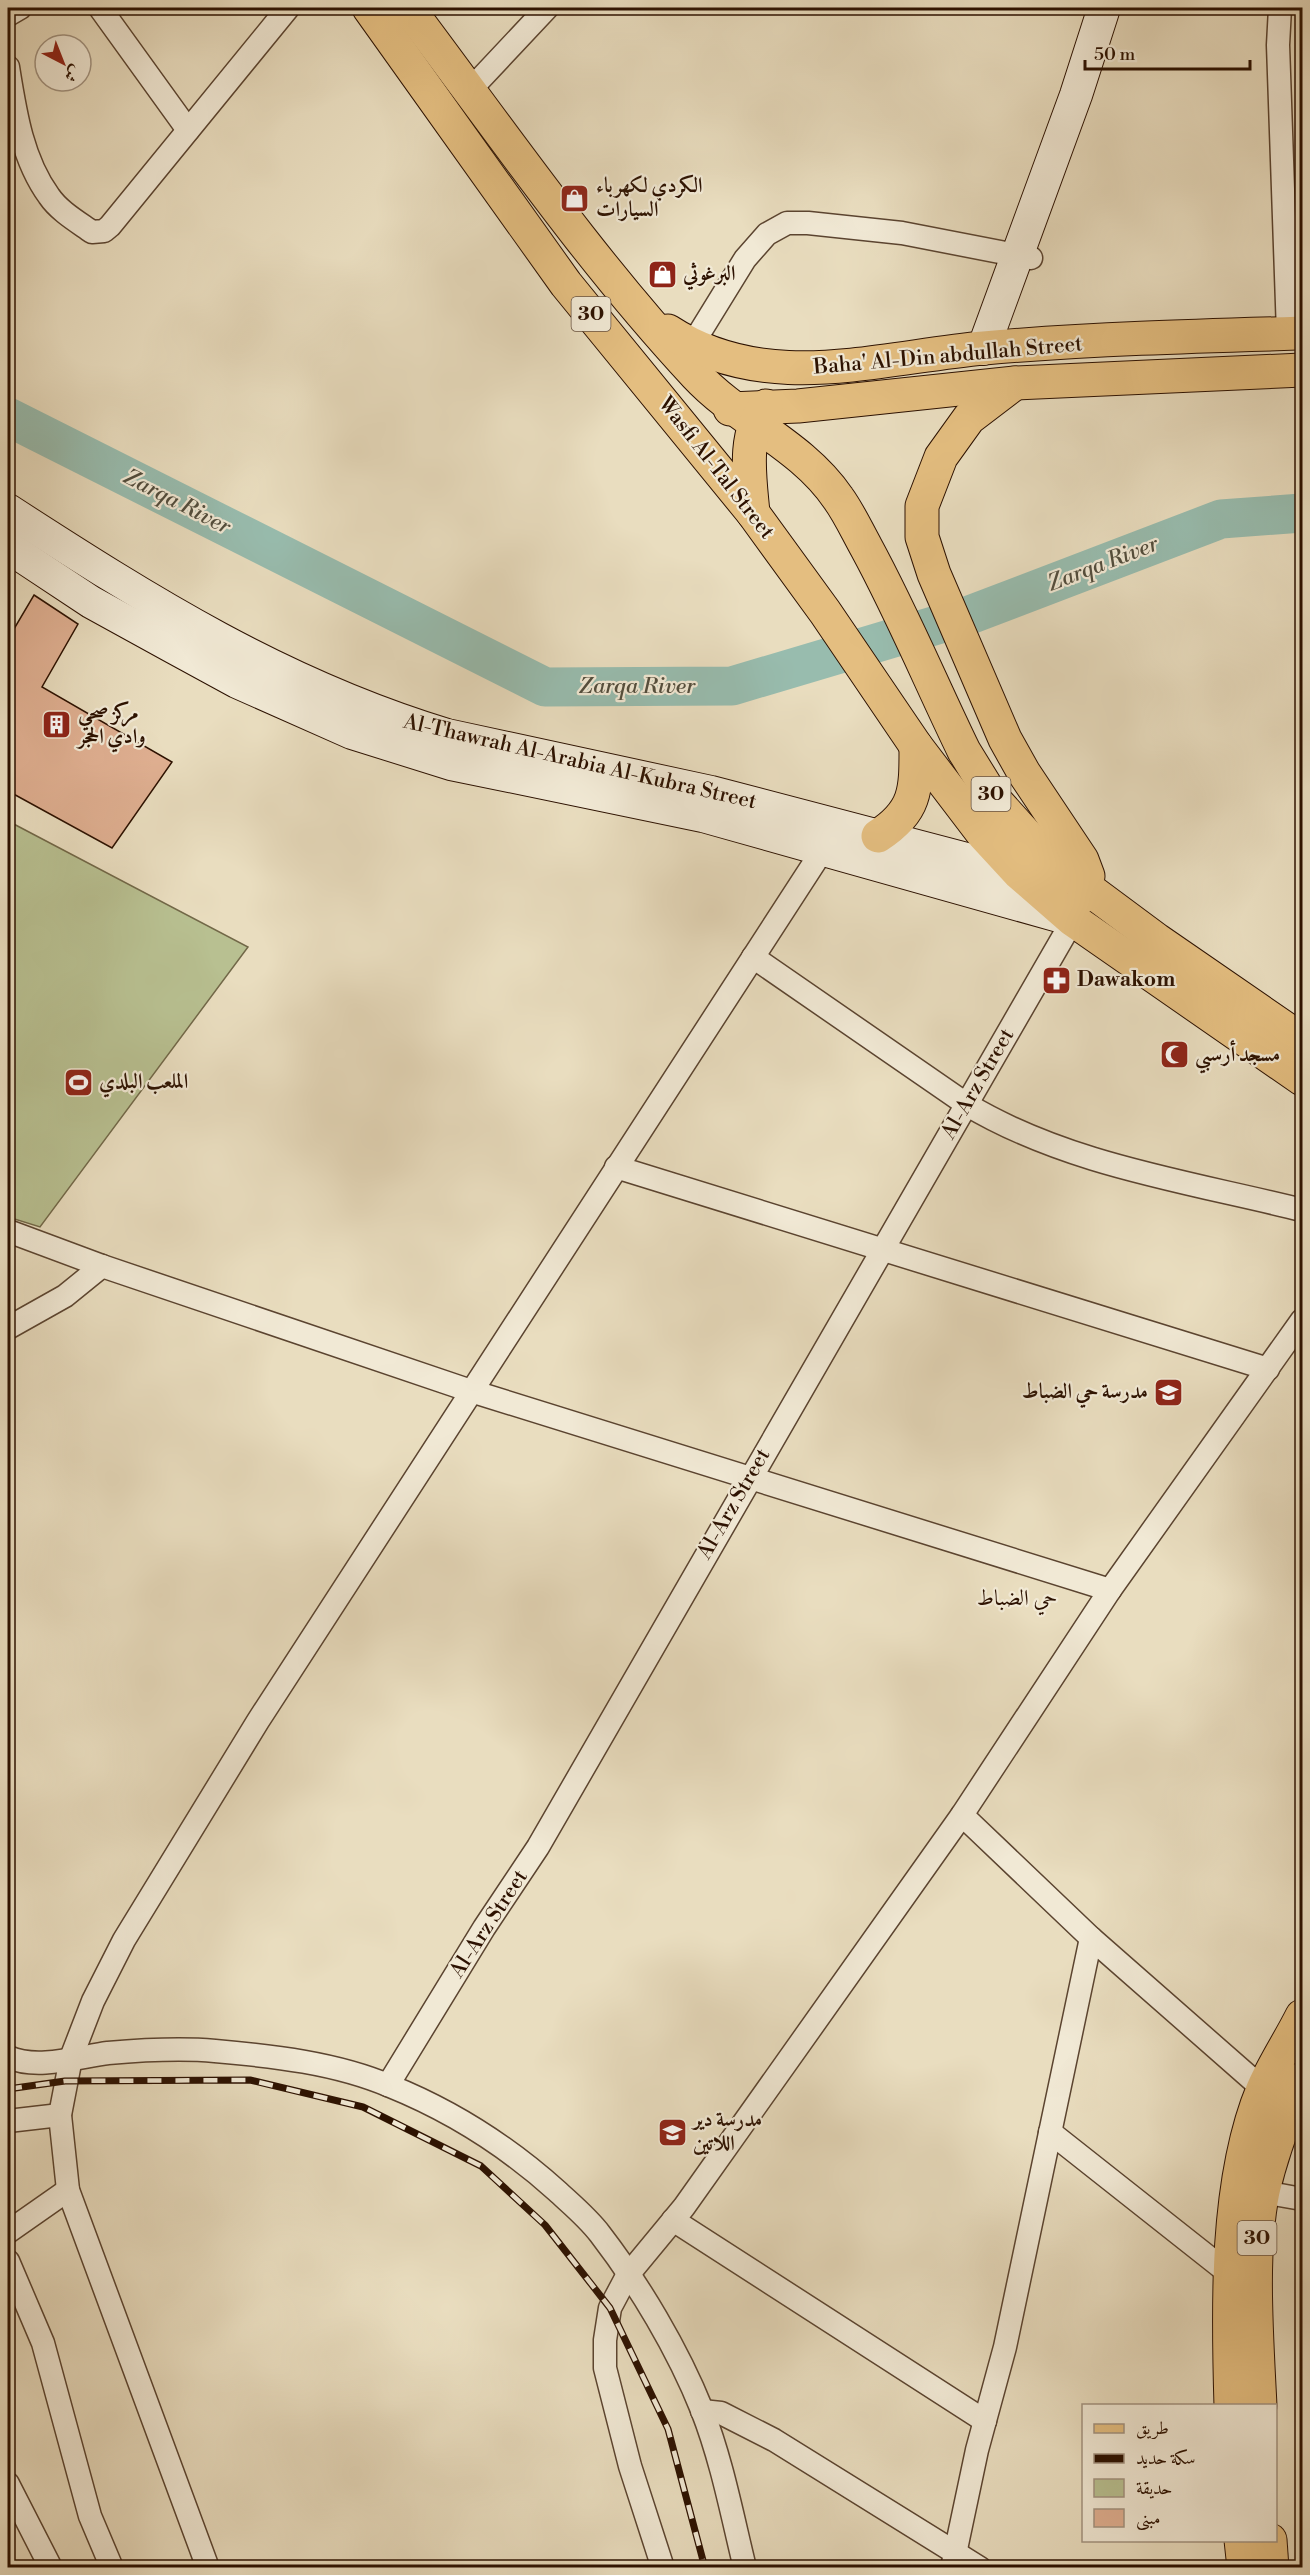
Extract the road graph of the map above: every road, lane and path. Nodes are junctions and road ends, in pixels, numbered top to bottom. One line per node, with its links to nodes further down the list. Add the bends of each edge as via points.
1 (20, 8): 10 (street)
2 (100, 8): 13 (street)
3 (288, 8): 13 (street)
4 (369, 8): 22 (main road, Wasfi Al-Tal Street / 30, via 566,284)
5 (408, 8): 12 (main road, Wasfi Al-Tal Street / 30)
6 (547, 8): 12 (street)
7 (1104, 8): 14 (main road)
8 (1120, 8): 14 (main road, via 1092,98)
9 (1280, 8): 16 (street, via 1278,45)
10 (8, 15)
11 (8, 67): 13 (street, via 18,126 33,167 49,197 92,232 110,226)
12 (470, 90): 15 (main road, Wasfi Al-Tal Street / 30, via 577,237)
13 (188, 130)
14 (1026, 256): 17 (street, via 902,233 788,223 767,234 745,259); 18 (main road)
15 (642, 314): 17 (main road, Baha' Al-Din abdullah Street); 23 (main road, Wasfi Al-Tal Street / 30, via 698,377)
16 (1295, 333): 18 (main road, Baha' Al-Din abdullah Street)
17 (692, 345): 19 (main road, Baha' Al-Din abdullah Street, via 759,366)
18 (994, 348): 19 (main road, Baha' Al-Din abdullah Street)
19 (841, 366): 23 (main road, via 800,381)
20 (1302, 370): 21 (main road, Baha' Al-Din abdullah Street)
21 (1015, 383): 23 (main road, Baha' Al-Din abdullah Street); 31 (main road, via 969,418 941,457 922,506 922,537 1001,730 1024,774 1082,860 1088,876)
22 (664, 401): 23 (main road, Baha' Al-Din abdullah Street); 25 (main road, Wasfi Al-Tal Street / 30)
23 (751, 414): 25 (main road, via 749,470); 31 (main road, Wasfi Al-Tal Street / 30, via 825,480 840,500 892,594 964,751 993,798 1048,859)
24 (8, 510): 28 (main road, Al-Thawrah Al-Arabia Al-Kubra Street, via 181,620 278,670 360,705 447,735 711,792)
25 (753, 513): 27 (main road, Wasfi Al-Tal Street / 30)
26 (8, 547): 29 (main road, Al-Thawrah Al-Arabia Al-Kubra Street, via 91,602 237,682 352,733 451,764 704,816)
27 (916, 746): 28 (main road, via 912,799 895,825); 30 (main road, Wasfi Al-Tal Street / 30, via 983,834)
28 (878, 836): 30 (main road, Al-Thawrah Al-Arabia Al-Kubra Street)
29 (822, 851): 32 (main road, Al-Thawrah Al-Arabia Al-Kubra Street, via 990,894); 33 (street)
30 (1020, 873): 31 (main road, Al-Thawrah Al-Arabia Al-Kubra Street); 32 (main road, Wasfi Al-Tal Street / 30)
31 (1087, 890): 32 (main road); 34 (main road, 30)
32 (1073, 920): 35 (main road, 30); 36 (street, Al-Arz Street)
33 (753, 957): 36 (street); 37 (street)
34 (1302, 1040)
35 (1302, 1079)
36 (966, 1104): 38 (street, via 1001,1125 1067,1150); 40 (street, Al-Arz Street)
37 (616, 1167): 40 (street); 45 (street)
38 (1302, 1210)
39 (8, 1231): 41 (street)
40 (882, 1248): 44 (street); 46 (street, Al-Arz Street)
41 (102, 1266): 43 (street, via 65,1296); 45 (street)
42 (1302, 1320): 44 (street)
43 (8, 1328)
44 (1268, 1369): 47 (street)
45 (471, 1391): 46 (street); 52 (street, via 258,1721 124,1940 93,2001)
46 (750, 1476): 47 (street); 54 (street, Al-Arz Street, via 538,1847)
47 (1110, 1590): 48 (street)
48 (962, 1815): 49 (street); 62 (street)
49 (1092, 1938): 55 (street); 58 (street)
50 (1302, 2016): 55 (main road, 30)
51 (8, 2057): 52 (street, via 39,2062)
52 (71, 2058): 54 (street, via 195,2050 248,2054 328,2068); 56 (street)
53 (1302, 2079): 60 (main road, 30, via 1274,2148)
54 (388, 2085): 65 (street, via 465,2122 521,2159 599,2233)
55 (1263, 2089): 66 (main road, 30, via 1240,2181)
56 (60, 2115): 57 (street); 59 (street)
57 (8, 2121)
58 (1050, 2132): 66 (street); 70 (street, via 1005,2347)
59 (68, 2190): 63 (street); 77 (street)
60 (1263, 2192): 61 (street); 68 (main road, 30, via 1257,2236)
61 (1302, 2199)
62 (673, 2220): 65 (street); 70 (street)
63 (8, 2232)
64 (8, 2261): 76 (street, via 43,2343 90,2516)
65 (627, 2276): 69 (street, via 659,2323); 78 (street, via 610,2308 605,2368 630,2466)
66 (1231, 2276): 67 (main road, 30)
67 (1231, 2404)
68 (1260, 2404)
69 (702, 2411): 74 (street, via 721,2413 765,2434 907,2520); 79 (street)
70 (985, 2421): 74 (street)
71 (8, 2484): 75 (street)
72 (1241, 2542): 81 (main road)
73 (1270, 2542): 82 (main road)
74 (954, 2561): 80 (street)
75 (51, 2568)
76 (112, 2568)
77 (208, 2568)
78 (663, 2568)
79 (745, 2568)
80 (980, 2568)
81 (1244, 2568)
82 (1272, 2568)

